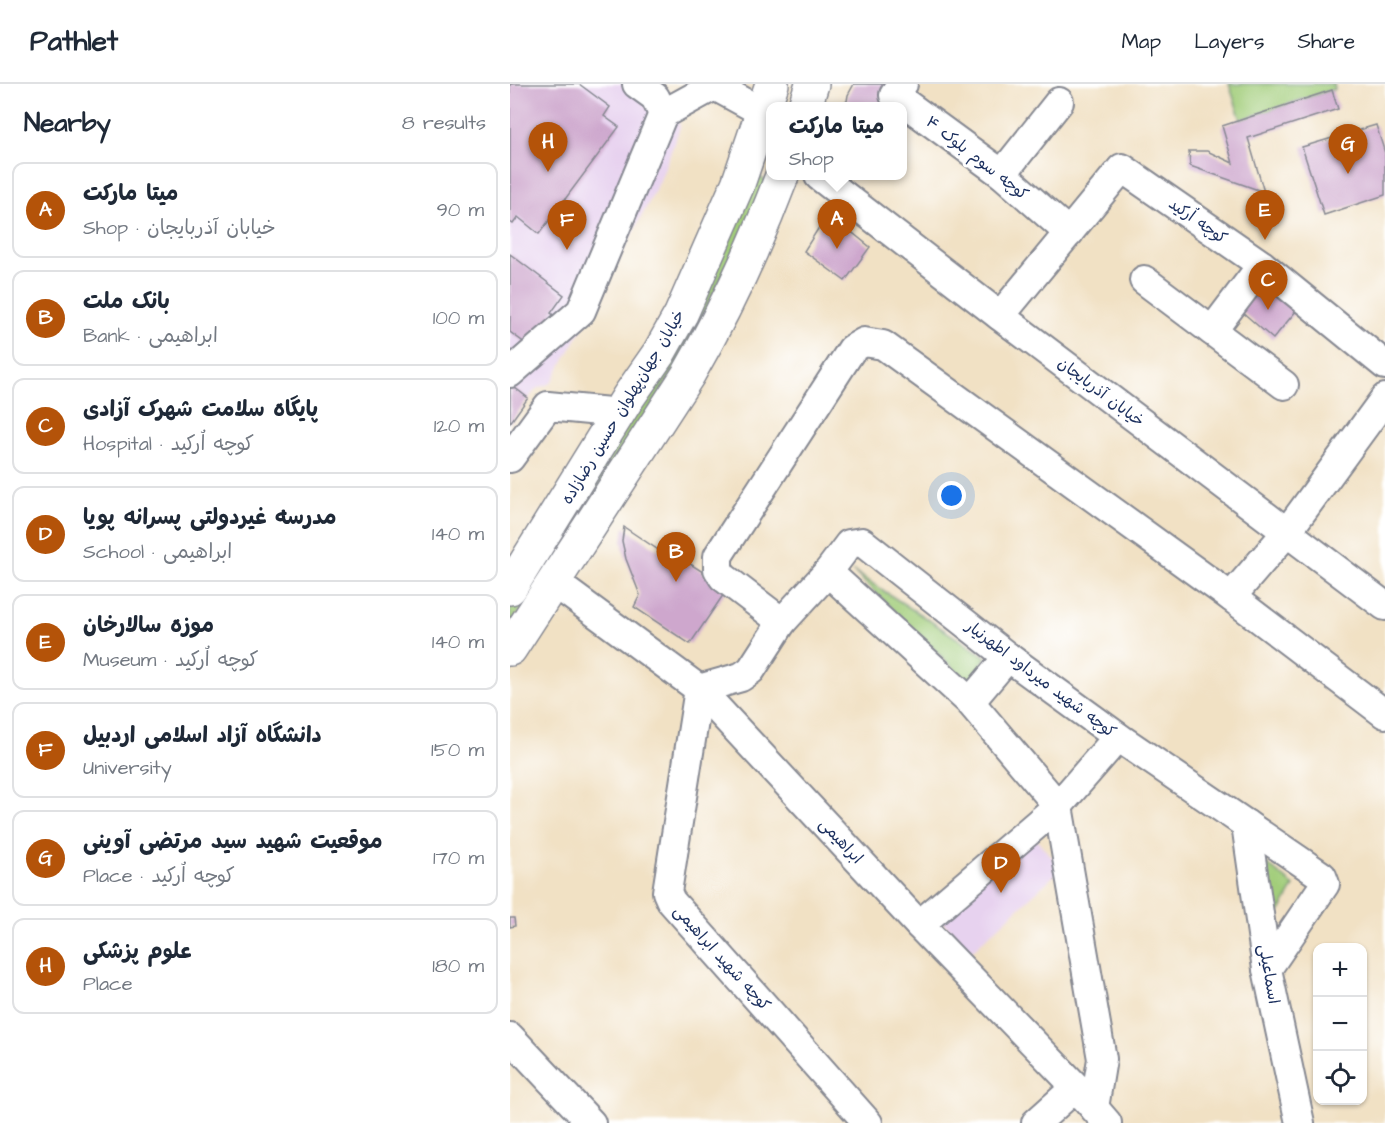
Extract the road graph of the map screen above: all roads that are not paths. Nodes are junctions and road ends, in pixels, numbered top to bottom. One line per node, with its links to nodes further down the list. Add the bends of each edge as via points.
1 (637, 84): 11 (street, via 655,98)
2 (812, 84): 6 (main road)
3 (903, 84): 7 (street, کوچه سوم بلوک ۴, via 894,94)
4 (712, 85): 5 (street); 11 (street)
5 (768, 98)
6 (806, 102)
7 (905, 102)
8 (1059, 102): 12 (street)
9 (766, 104): 24 (main road, خیابان جهان‌پهلوان حسین رضا‌زاده, via 738,184 681,314)
10 (907, 104): 12 (street, کوچه سوم بلوک ۴)
11 (663, 114): 21 (street, via 580,311)
12 (1002, 174): 15 (street, کوچه سوم بلوک ۴)
13 (780, 180): 30 (main road, خیابان جهان‌پهلوان حسین رضا‌زاده, via 715,329)
14 (824, 180): 18 (street, خیابان آذربایجان)
15 (1069, 233): 16 (street, کوچه اُرکید, via 1122,168); 18 (street)
16 (1262, 265): 19 (street); 20 (street, کوچه اُرکید)
17 (1144, 280): 19 (street)
18 (1000, 316): 27 (street, خیابان آذربایجان)
19 (1212, 331): 22 (street)
20 (1385, 365)
21 (510, 373)
22 (1284, 385)
23 (1385, 398): 27 (street)
24 (620, 413): 25 (street, via 548,406); 29 (main road, خیابان جهان‌پهلوان حسین رضا‌زاده)
25 (521, 421): 26 (street)
26 (510, 458)
27 (1287, 532): 31 (street); 32 (street, خیابان آذربایجان)
28 (828, 572): 33 (street, کوچه شهید میرداود اطهرنیار); 35 (street, کوچه شهید میرداود اطهرنیار, via 849,544 862,542); 37 (street)
29 (512, 578)
30 (555, 583): 34 (main road, خیابان جهان‌پهلوان حسین رضا‌زاده); 36 (street, ابراهیمی)
31 (1231, 597): 33 (street, via 883,345 864,342 852,349 718,556 718,569 723,577); 38 (street)
32 (1385, 606)
33 (782, 622): 36 (street, کوچه شهید میرداود اطهرنیار, via 746,674)
34 (510, 649)
35 (1008, 657): 37 (street); 39 (street, کوچه شهید میرداود اطهرنیار)
36 (699, 689): 42 (street, ابراهیمی); 48 (street, کوچه شهید ابراهیمی, via 666,892)
37 (970, 702): 40 (street)
38 (1385, 714)
39 (1118, 737): 40 (street); 41 (street, کوچه شهید میرداود اطهرنیار)
40 (1058, 806): 42 (street); 46 (street, via 1102,1059)
41 (1246, 824): 43 (street, اسماعیلی); 43 (street, کوچه شهید میرداود اطهرنیار, via 1325,880)
42 (919, 925): 45 (street, ابراهیمی)
43 (1267, 969): 50 (street, اسماعیلی)
44 (510, 1037): 47 (street)
45 (1076, 1086): 46 (street, ابراهیمی); 49 (street)
46 (1101, 1116)
47 (591, 1123)
48 (867, 1123)
49 (1036, 1123)
50 (1300, 1123)

